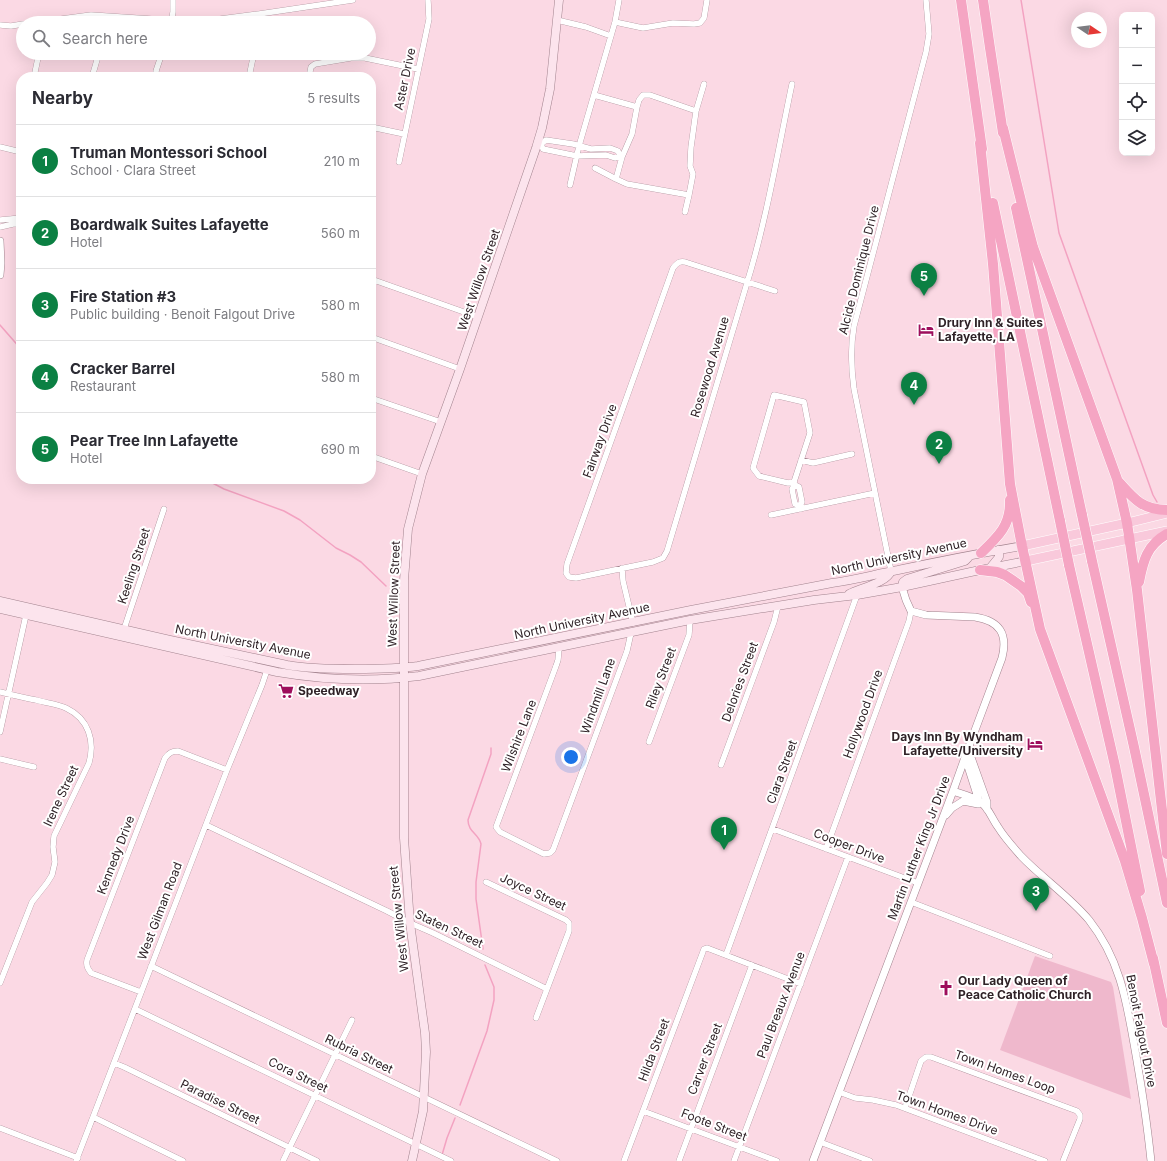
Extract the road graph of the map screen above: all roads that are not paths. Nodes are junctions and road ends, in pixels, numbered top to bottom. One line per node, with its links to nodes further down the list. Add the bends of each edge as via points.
1 (173, 0): 13 (street)
2 (353, 0): 10 (street)
3 (428, 0): 26 (street, Aster Drive, via 429,19)
4 (559, 0): 15 (main road, West Willow Street)
5 (620, 0): 16 (street)
6 (707, 0): 16 (street, via 704,18 694,24 673,23 643,28)
7 (926, 0): 76 (street, Alcide Dominique Drive, via 926,52 854,326 852,343 851,368 854,389)
8 (961, 0): 42 (highway)
9 (983, 0): 38 (highway)
10 (259, 14): 14 (street)
11 (78, 16): 12 (street)
12 (110, 16)
13 (173, 16)
14 (244, 16)
15 (558, 20): 19 (street); 41 (main road, West Willow Street, via 550,89)
16 (615, 22): 19 (street)
17 (0, 25): 18 (street)
18 (16, 25)
19 (611, 36): 34 (street)
20 (376, 59): 26 (street)
21 (38, 60): 27 (street)
22 (97, 60): 28 (street)
23 (160, 60): 29 (street)
24 (253, 60): 30 (street)
25 (339, 60): 31 (street, via 315,64)
26 (418, 69): 39 (street, Aster Drive)
27 (35, 72)
28 (93, 72)
29 (156, 72)
30 (250, 72)
31 (310, 72)
32 (704, 84): 36 (street)
33 (792, 84): 62 (street, Rosewood Avenue, via 759,241)
34 (594, 95): 35 (street); 43 (street)
35 (637, 107): 36 (street, via 643,95 650,95); 48 (street, via 632,134)
36 (696, 111): 53 (street, via 690,166 693,174)
37 (376, 128): 39 (street)
38 (1003, 128): 73 (highway, via 1033,247); 138 (highway, bridge, via 1018,218)
39 (404, 134): 49 (street, Aster Drive)
40 (562, 142): 41 (street, via 546,140); 43 (street); 46 (street, via 568,149)
41 (540, 143): 46 (street, via 543,149); 64 (main road, West Willow Street)
42 (980, 144): 75 (highway, via 994,264); 142 (highway, bridge, via 1129,832)
43 (579, 146): 47 (street); 48 (street, via 591,149 610,148 618,151)
44 (0, 147): 45 (street)
45 (16, 151)
46 (564, 154): 47 (street)
47 (577, 156): 48 (street); 52 (street)
48 (621, 157): 51 (street)
49 (398, 162)
50 (595, 168): 51 (street)
51 (616, 179): 53 (street, via 627,184)
52 (570, 186)
53 (688, 195): 54 (street)
54 (685, 212)
55 (16, 218): 56 (street)
56 (0, 220)
57 (16, 224): 58 (street)
58 (0, 227)
59 (0, 241): 60 (street)
60 (0, 275)
61 (376, 281): 64 (street)
62 (747, 283): 63 (street); 90 (street, Rosewood Avenue, via 667,551 663,558 658,560); 90 (street, Fairway Drive, via 685,262 678,262 673,268 566,570 567,575 574,578)
63 (776, 291)
64 (478, 317): 66 (main road, West Willow Street)
65 (376, 339): 66 (street)
66 (460, 369): 68 (main road, West Willow Street)
67 (376, 400): 68 (street)
68 (441, 422): 72 (main road, West Willow Street)
69 (852, 454): 71 (street, via 813,463)
70 (376, 458): 72 (street)
71 (802, 460): 74 (street); 74 (street, via 810,433 804,402 774,394 753,468 760,476)
72 (422, 474): 112 (main road, West Willow Street, via 408,529 405,558)
73 (1117, 479): 81 (highway, via 1140,504); 83 (highway)
74 (795, 484): 77 (street, via 799,487); 78 (street, via 792,489)
75 (1010, 484): 86 (highway); 88 (highway, via 1010,508 1005,526 1001,533)
76 (875, 493): 79 (street); 92 (street, Alcide Dominique Drive)
77 (800, 494): 78 (street); 79 (street)
78 (794, 495): 79 (street)
79 (800, 508): 82 (street)
80 (164, 509): 107 (street, Keeling Street)
81 (1167, 512): 83 (main road, North University Avenue)
82 (771, 515)
83 (1127, 523): 85 (highway); 86 (main road, North University Avenue)
84 (1167, 533): 85 (main road, North University Avenue); 95 (highway, via 1152,545 1146,555)
85 (1129, 540): 89 (main road, North University Avenue); 95 (highway)
86 (1022, 546): 87 (main road, North University Avenue); 89 (highway)
87 (998, 550): 88 (main road, North University Avenue); 91 (main road, via 999,557)
88 (977, 553): 92 (main road, North University Avenue); 94 (main road, via 965,561 905,580)
89 (1026, 562): 91 (main road, North University Avenue); 108 (highway)
90 (622, 568): 106 (street)
91 (985, 569): 94 (main road, North University Avenue); 108 (highway, via 1005,575 1028,593)
92 (891, 571): 93 (main road, North University Avenue); 98 (main road, via 882,581)
93 (832, 583): 96 (main road, North University Avenue); 99 (main road, via 815,594)
94 (902, 587): 97 (main road, North University Avenue); 103 (street)
95 (1137, 590): 133 (highway)
96 (780, 593): 101 (main road); 106 (main road, North University Avenue)
97 (857, 595): 98 (main road, North University Avenue); 130 (street, Clara Street)
98 (844, 596): 99 (main road, North University Avenue)
99 (814, 600): 101 (main road, North University Avenue)
100 (0, 601): 107 (main road, North University Avenue)
101 (778, 606): 105 (main road, North University Avenue); 122 (street, Delories Street)
102 (0, 609): 104 (main road, North University Avenue)
103 (910, 611): 119 (street, Martin Luther King Jr Drive, via 926,615 981,618 997,626 1003,635 1005,648 1002,658); 132 (street, Hollywood Drive, via 909,621)
104 (26, 616): 113 (main road, North University Avenue); 116 (street)
105 (690, 620): 109 (main road, North University Avenue); 118 (street, Riley Street, via 689,635)
106 (633, 623): 110 (main road, North University Avenue)
107 (124, 629): 112 (main road, North University Avenue, via 298,667)
108 (1040, 629): 142 (highway, via 1125,861)
109 (631, 633): 111 (main road, North University Avenue); 131 (street, Windmill Lane, via 627,651 553,850 549,854 540,853)
110 (560, 638): 111 (main road); 112 (main road, North University Avenue)
111 (559, 648): 114 (main road, North University Avenue); 131 (street, Wilshire Lane, via 556,666)
112 (403, 668): 114 (main road, West Willow Street)
113 (267, 670): 114 (main road, North University Avenue, via 307,677); 124 (street, West Gilman Road)
114 (404, 678): 139 (main road, West Willow Street, via 404,838)
115 (0, 692): 116 (street, Irene Street)
116 (9, 694): 117 (street); 145 (street, Irene Street, via 55,705 74,713 88,729 92,750 89,763 54,836 55,862 50,878 32,902)
117 (0, 732)
118 (649, 742)
119 (968, 749): 120 (street, Martin Luther King Jr Drive); 127 (street, Benoit Falgout Drive, via 987,802)
120 (965, 757): 125 (street, Martin Luther King Jr Drive); 126 (street)
121 (0, 758): 123 (street)
122 (721, 765)
123 (34, 767)
124 (227, 770): 129 (street, West Gilman Road); 148 (street, Kennedy Drive, via 178,751 171,752 165,758 87,960 91,973)
125 (953, 791): 126 (street); 128 (street, Martin Luther King Jr Drive)
126 (979, 801): 127 (street, Benoit Falgout Drive)
127 (987, 809): 128 (street, via 963,801); 182 (street, Benoit Falgout Drive, via 998,828 1021,855 1077,906 1100,935 1117,969 1138,1062)
128 (942, 819): 136 (street, Martin Luther King Jr Drive)
129 (206, 825): 139 (street, Staten Street); 144 (street, West Gilman Road)
130 (773, 829): 132 (street, Cooper Drive); 140 (street, Clara Street)
131 (497, 830)
132 (826, 849): 134 (street, Cooper Drive)
133 (1167, 854)
134 (848, 857): 136 (street, Cooper Drive); 146 (street, Paul Breaux Avenue)
135 (486, 882): 147 (street, Joyce Street, via 569,923 569,931)
136 (918, 884): 137 (street, Martin Luther King Jr Drive)
137 (911, 902): 141 (street); 155 (street, Martin Luther King Jr Drive)
138 (1167, 903)
139 (410, 923): 147 (street, Staten Street); 157 (main road, West Willow Street, via 425,1033)
140 (726, 955): 143 (street); 159 (street, Hilda Street, via 705,948)
141 (1050, 956)
142 (1154, 964): 152 (highway)
143 (752, 965): 146 (street); 162 (street, Carver Street)
144 (151, 966): 148 (street, West Gilman Road); 153 (street, Rubria Street)
145 (0, 982)
146 (801, 984): 165 (street, Paul Breaux Avenue)
147 (547, 989): 150 (street)
148 (141, 992): 149 (street, West Gilman Road)
149 (134, 1009): 154 (street, West Gilman Road); 156 (street, Cora Street)
150 (536, 1018)
151 (352, 1020): 153 (street)
152 (1167, 1023)
153 (334, 1054): 156 (street); 157 (street, Rubria Street)
154 (114, 1063): 160 (street, West Gilman Road); 166 (street, Paradise Street)
155 (839, 1092): 158 (street, Town Homes Drive, via 855,1098); 163 (street, Martin Luther King Jr Drive)
156 (315, 1096): 164 (street, Cora Street); 166 (street)
157 (424, 1098): 164 (main road, West Willow Street); 173 (street, Rubria Street)
158 (904, 1108): 180 (street, Town Homes Drive); 181 (street, Town Homes Loop, via 921,1061 931,1057 1077,1111 1080,1119)
159 (643, 1111): 162 (street, Foote Street); 174 (street, Hilda Street)
160 (93, 1117): 167 (street, West Gilman Road); 168 (street)
161 (0, 1128): 167 (street)
162 (691, 1129): 165 (street, Foote Street); 175 (street, Carver Street)
163 (820, 1142): 178 (street, Martin Luther King Jr Drive); 179 (street)
164 (417, 1145): 171 (main road, West Willow Street); 172 (street, Cora Street)
165 (740, 1147): 176 (street, Paul Breaux Avenue); 177 (street, Foote Street)
166 (290, 1148): 169 (street); 170 (street, Paradise Street)
167 (77, 1159)
168 (184, 1161)
169 (283, 1161)
170 (317, 1161)
171 (412, 1161)
172 (451, 1161)
173 (557, 1161)
174 (624, 1161)
175 (679, 1161)
176 (734, 1161)
177 (777, 1161)
178 (813, 1161)
179 (870, 1161)
180 (1045, 1161)
181 (1063, 1161)
182 (1151, 1161)

